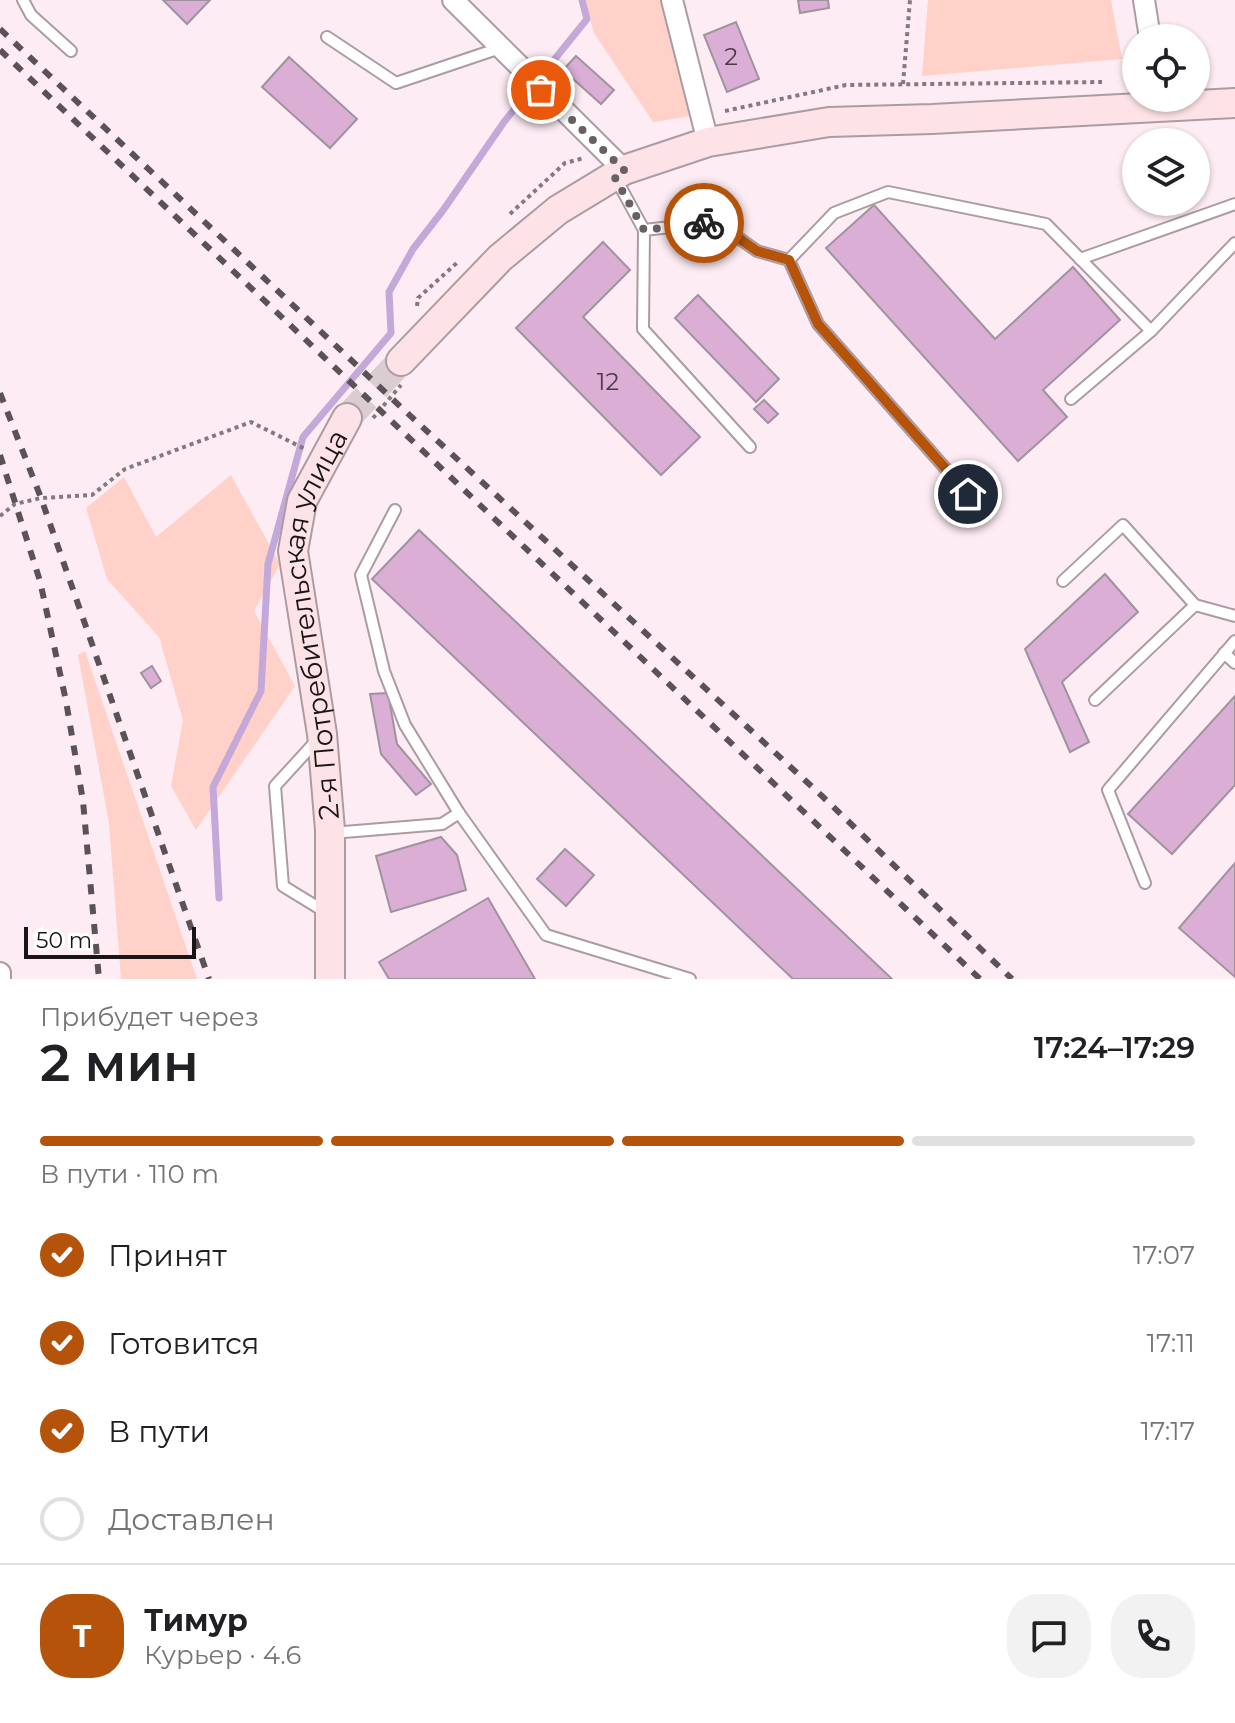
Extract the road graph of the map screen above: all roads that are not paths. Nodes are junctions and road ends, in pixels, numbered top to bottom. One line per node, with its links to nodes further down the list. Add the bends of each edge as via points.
1 (23, 0): 8 (lane, via 31,15)
2 (453, 0): 7 (street)
3 (672, 0): 12 (street)
4 (1144, 0): 5 (street)
5 (1148, 24)
6 (327, 37): 7 (lane, via 396,83)
7 (500, 48): 13 (street)
8 (71, 51)
9 (1210, 103): 10 (street)
10 (1235, 103)
11 (1122, 105): 12 (street)
12 (706, 129): 13 (street)
13 (614, 166): 15 (lane); 20 (street, via 500,258)
14 (1235, 204): 17 (lane)
15 (644, 230): 18 (lane, via 716,222 757,251); 23 (lane, via 643,329)
16 (1235, 243): 19 (lane)
17 (1080, 259): 18 (lane, via 1046,224 888,192 834,213); 19 (lane)
18 (789, 260): 24 (lane, via 818,324)
19 (1151, 331): 21 (lane)
20 (404, 365)
21 (1071, 399)
22 (357, 422): 33 (street, 2-я Потребительская улица, via 325,459 302,501 293,551)
23 (750, 447)
24 (968, 494)
25 (395, 510): 34 (lane, via 361,575 384,671 405,725)
26 (1063, 581): 27 (lane, via 1123,525)
27 (1195, 605): 28 (lane); 32 (lane)
28 (1235, 616)
29 (1235, 641): 30 (lane)
30 (1224, 653): 31 (lane); 36 (lane, via 1108,790)
31 (1235, 663)
32 (1095, 700)
33 (322, 734): 35 (street, 2-я Потребительская улица); 37 (lane, via 275,786 283,886)
34 (459, 813): 35 (lane, via 442,824); 39 (lane, via 546,935)
35 (330, 830): 37 (street, 2-я Потребительская улица)
36 (1145, 883)
37 (331, 915): 38 (street, 2-я Потребительская улица)
38 (330, 979)
39 (690, 979)

